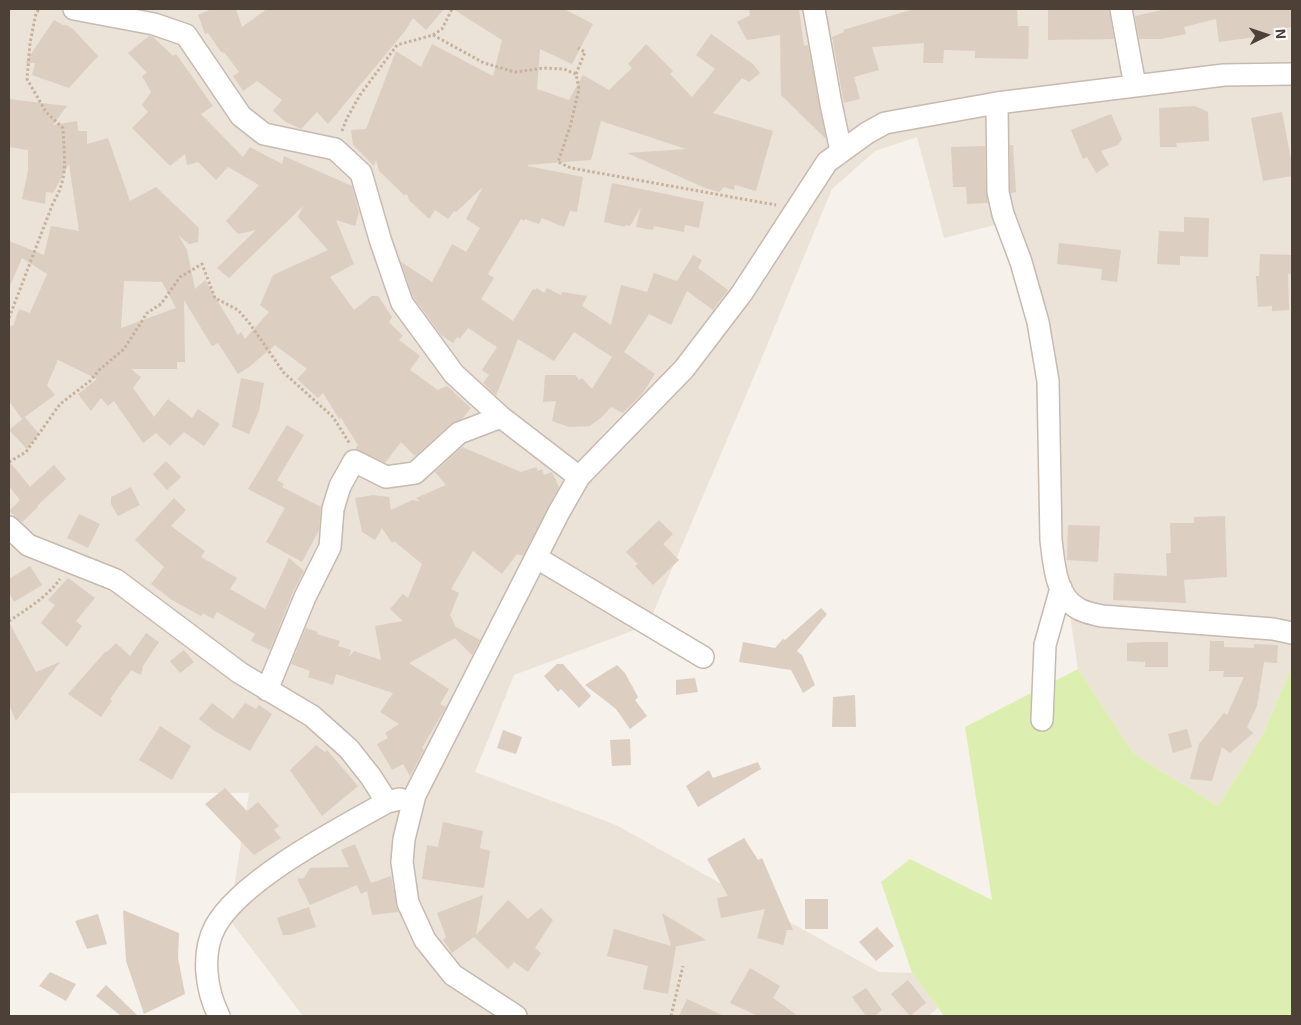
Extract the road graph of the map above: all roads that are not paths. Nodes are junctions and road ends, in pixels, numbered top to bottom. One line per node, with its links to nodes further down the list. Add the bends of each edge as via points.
1 (74, 9): 8 (street, via 154,24 186,34 248,122 264,134 335,149 361,173 402,303 454,374)
2 (814, 9): 7 (street, via 830,104)
3 (1121, 9): 5 (street)
4 (1292, 74): 5 (street, via 1224,75)
5 (1135, 86): 6 (street)
6 (996, 103): 7 (street, via 885,123); 12 (street, via 998,192 1038,322 1048,381 1051,540)
7 (842, 151): 9 (street, via 827,162 742,293 684,369)
8 (501, 417): 9 (street); 15 (street, via 459,433 415,473 386,477 354,462 340,486 333,509 330,547 304,597)
9 (579, 477): 11 (street)
10 (9, 527): 15 (street, via 28,545 116,580)
11 (537, 558): 14 (street); 17 (street)
12 (1060, 588): 13 (street, via 1078,609 1102,616 1273,628); 16 (street, via 1045,645)
13 (1292, 633)
14 (703, 657)
15 (267, 690): 18 (street, via 312,716 349,749)
16 (1042, 720)
17 (415, 795): 18 (street); 20 (street, via 402,862 408,904 425,940 453,975)
18 (387, 802): 19 (street, via 299,853 226,910 214,929 208,951 207,982)
19 (219, 1016)
20 (516, 1016)

